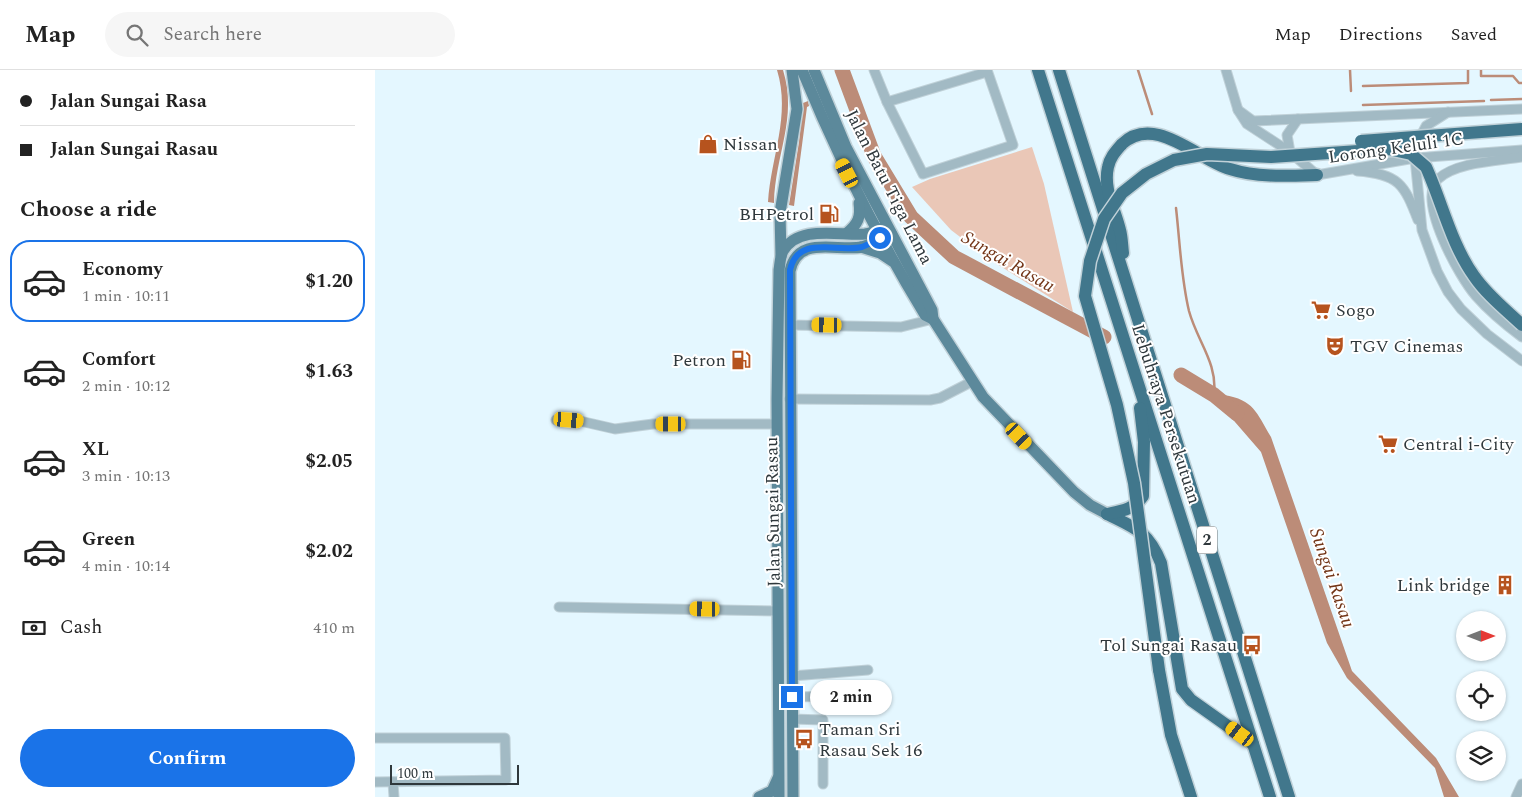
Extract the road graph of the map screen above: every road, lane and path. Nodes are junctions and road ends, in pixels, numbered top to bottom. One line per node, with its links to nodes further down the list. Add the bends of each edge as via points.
1 (792, 70): 27 (main road, Jalan Sungai Rasau, via 797,109 780,213)
2 (802, 70): 22 (main road, Jalan Batu Tiga Lama)
3 (814, 70): 24 (main road, Jalan Batu Tiga Lama)
4 (875, 70): 9 (street)
5 (1038, 70): 36 (highway, Lebuhraya Persekutuan / 2)
6 (1059, 70): 29 (highway, Lebuhraya Persekutuan / 2)
7 (1227, 70): 11 (street)
8 (987, 71): 9 (street); 9 (street, via 1013,145 923,174)
9 (887, 102)
10 (1522, 109): 12 (street, Lorong Keluli 1C)
11 (1238, 110): 13 (street, Lorong Keluli 1C, via 1253,121); 16 (street, Lorong Keluli 1C, via 1247,124)
12 (1448, 112): 13 (street, Lorong Keluli 1C); 19 (street, via 1426,126 1417,143)
13 (1298, 119): 16 (street, via 1287,135)
14 (1522, 129): 17 (highway, bridge)
15 (1522, 150): 19 (street, Lorong Keluli 1C)
16 (1290, 152): 21 (street, Lorong Keluli 1C)
17 (1229, 154): 32 (highway, bridge, via 1271,157 1373,148 1402,150 1411,154 1426,167 1461,254 1473,275 1487,293); 59 (highway, bridge, via 1174,160 1146,174 1122,193 1104,219 1096,240 1085,296 1117,404 1132,474 1159,670 1171,735)
18 (1522, 157): 33 (street, via 1453,168 1437,179 1431,189 1431,203 1453,262 1476,296)
19 (1415, 158): 20 (street, Lorong Keluli 1C); 23 (street)
20 (1341, 170): 21 (street, Lorong Keluli 1C); 23 (street, via 1376,172 1395,179 1407,193)
21 (1317, 175): 29 (highway, via 1279,176 1231,170 1167,137 1143,134 1128,139 1114,153 1108,166 1107,185 1120,231)
22 (857, 194): 24 (main road, Jalan Batu Tiga Lama); 25 (main road, via 860,217)
23 (1422, 230): 34 (street, via 1437,271 1456,303 1487,334)
24 (883, 232): 25 (main road); 26 (main road); 28 (main road, Jalan Batu Tiga Lama); 30 (main road, Jalan Batu Tiga Lama, via 932,310)
25 (847, 233): 27 (main road, via 803,236 789,244)
26 (861, 247): 28 (main road, via 881,253); 31 (main road, Jalan Sungai Rasau, via 821,246 802,251 791,263)
27 (781, 258): 39 (main road, Jalan Sungai Rasau)
28 (893, 262): 30 (main road, Jalan Batu Tiga Lama, via 925,315)
29 (1126, 282): 61 (highway, Lebuhraya Persekutuan / 2)
30 (933, 319): 31 (street, via 901,327); 35 (main road, Jalan Batu Tiga Lama)
31 (790, 325): 37 (main road, Jalan Sungai Rasau)
32 (1522, 325)
33 (1522, 338)
34 (1522, 361)
35 (973, 381): 37 (street, via 930,400); 40 (main road, Jalan Batu Tiga Lama, via 983,397 1074,492)
36 (1137, 383): 40 (highway, via 1143,442 1143,496 1125,511); 49 (highway, Lebuhraya Persekutuan / 2)
37 (789, 399): 44 (main road, Jalan Sungai Rasau)
38 (556, 420): 39 (street, via 615,428 653,424)
39 (777, 424): 42 (main road, Jalan Sungai Rasau)
40 (1107, 514): 49 (highway, via 1147,536 1155,548 1161,563 1182,689 1191,700)
41 (559, 607): 42 (street)
42 (778, 610): 50 (main road, Jalan Sungai Rasau)
43 (868, 670): 44 (street)
44 (792, 676): 46 (main road, Jalan Sungai Rasau)
45 (841, 696): 46 (street)
46 (792, 697): 47 (main road, Jalan Sungai Rasau)
47 (792, 719): 53 (street, via 823,720); 58 (main road, Jalan Sungai Rasau)
48 (375, 738): 52 (street, via 505,738 505,781)
49 (1253, 744): 60 (highway, Lebuhraya Persekutuan / 2)
50 (779, 764): 56 (main road, via 772,791); 57 (main road, Jalan Sungai Rasau)
51 (375, 782): 52 (street)
52 (393, 782): 55 (street)
53 (823, 784)
54 (1522, 784): 62 (street)
55 (394, 797)
56 (759, 797)
57 (779, 797)
58 (793, 797)
59 (1191, 797)
60 (1270, 797)
61 (1289, 797)
62 (1516, 797)

